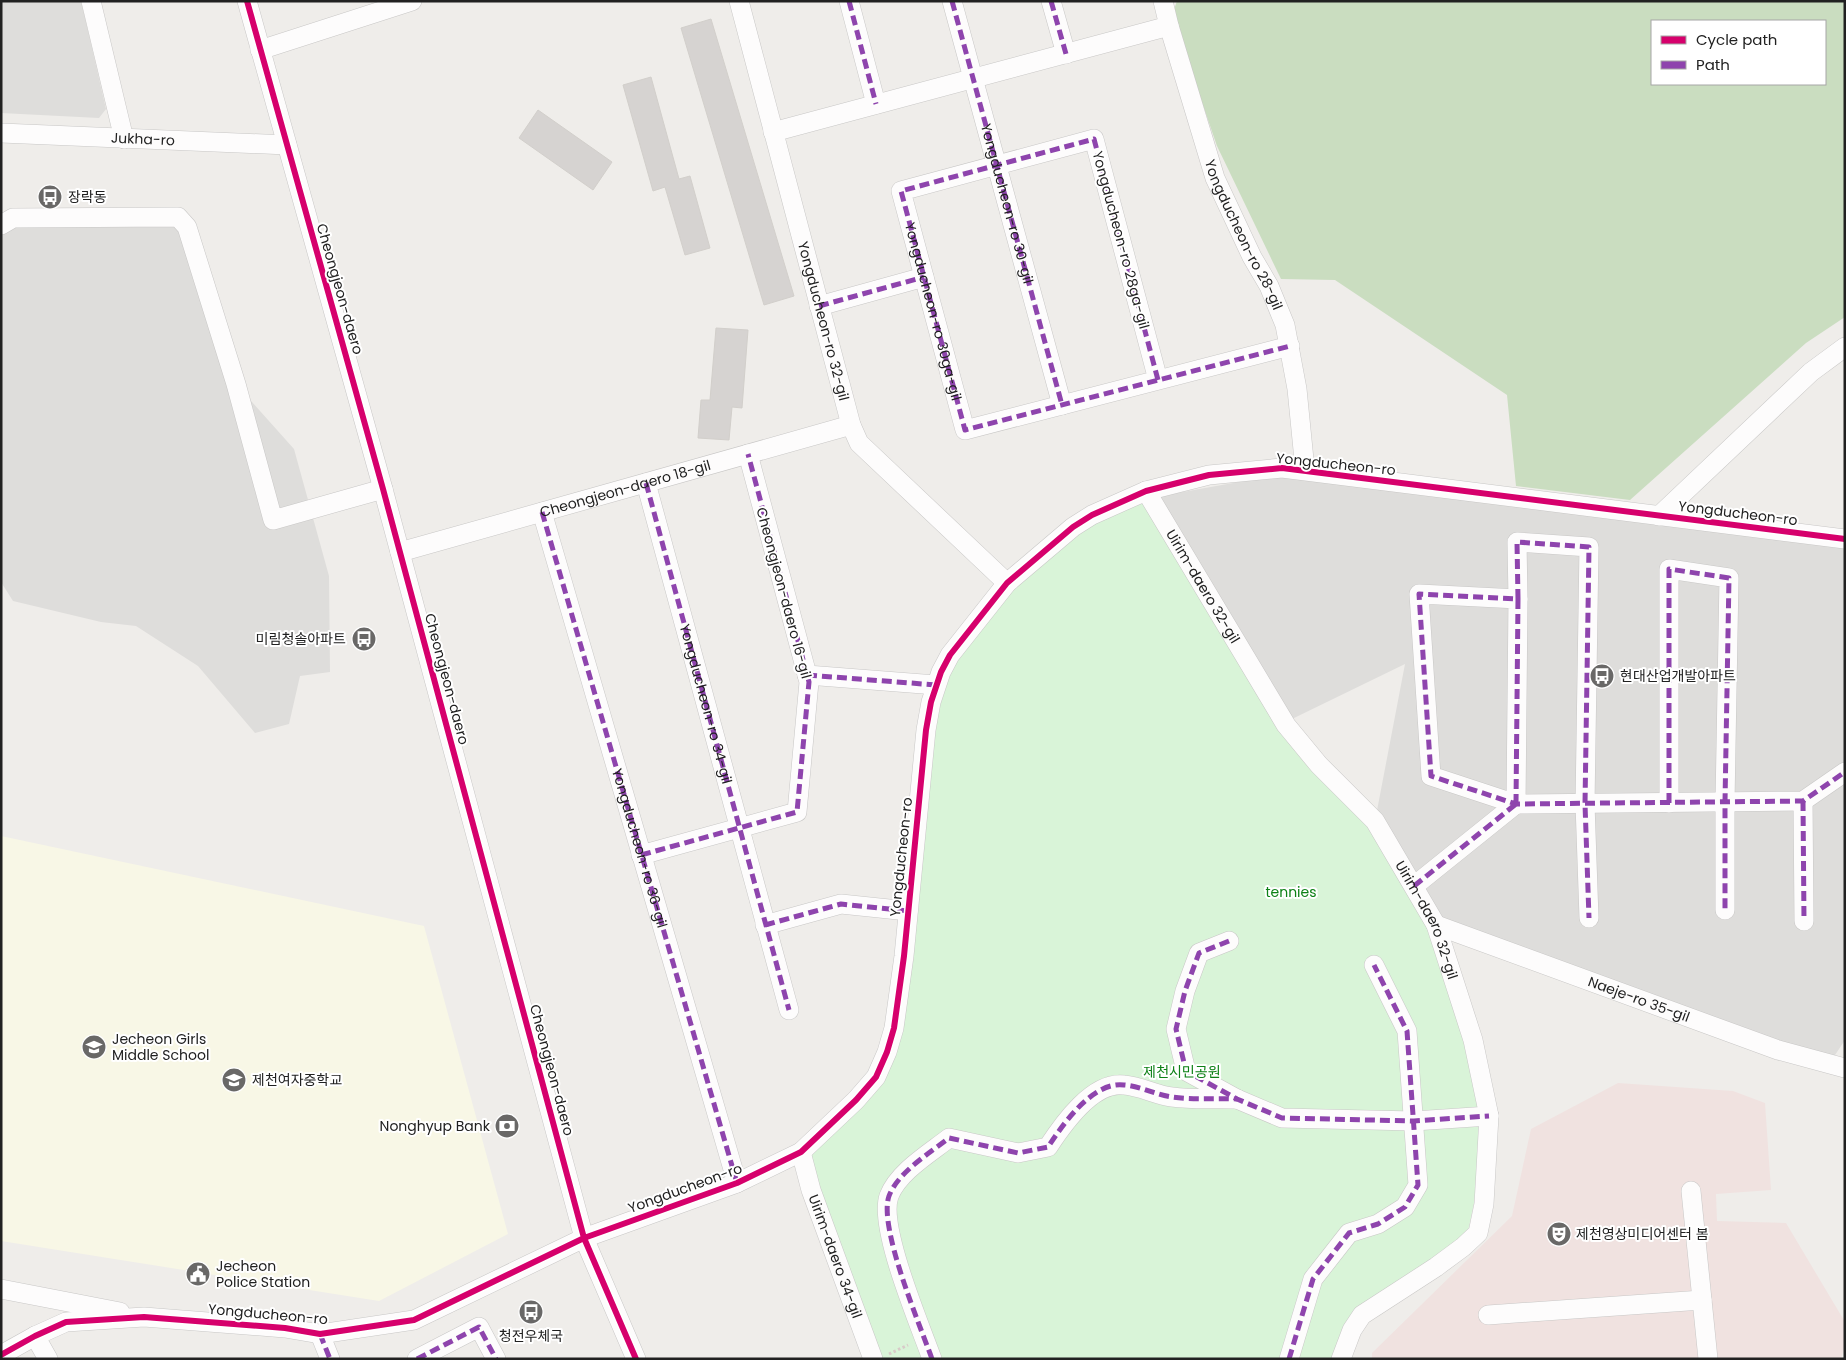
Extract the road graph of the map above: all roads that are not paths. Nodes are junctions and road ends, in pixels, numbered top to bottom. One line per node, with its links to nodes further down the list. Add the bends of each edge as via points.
1 (91, 1): 16 (street)
2 (247, 1): 10 (street, Cheongjeon-daero)
3 (412, 1): 10 (street)
4 (739, 1): 14 (street, Yongducheon-ro 32-gil)
5 (849, 1): 13 (street)
6 (952, 1): 12 (street, Yongducheon-ro 30-gil)
7 (1051, 1): 11 (street)
8 (1163, 1): 9 (street, Yongducheon-ro 28-gil)
9 (1169, 26): 11 (street); 22 (street, Yongducheon-ro 28-gil, via 1214,178 1281,312)
10 (260, 50): 17 (street, Cheongjeon-daero)
11 (1066, 54): 12 (street)
12 (973, 78): 13 (street); 18 (street, Yongducheon-ro 30-gil)
13 (876, 104): 14 (street)
14 (773, 132): 21 (street, Yongducheon-ro 32-gil)
15 (1, 134): 16 (street, Jukha-ro)
16 (124, 139): 17 (street, Jukha-ro)
17 (287, 145): 30 (street, Cheongjeon-daero)
18 (997, 166): 20 (street, Yongducheon-ro 30ga-gil, via 901,191); 24 (street, Yongducheon-ro 28ga-gil, via 1094,139); 25 (street, Yongducheon-ro 30-gil)
19 (1, 225): 30 (street, via 13,218 178,217 187,227 219,328 273,520)
20 (924, 277): 21 (street); 25 (street, Yongducheon-ro 30ga-gil, via 965,430)
21 (819, 306): 26 (street, Yongducheon-ro 32-gil)
22 (1290, 346): 24 (street); 28 (street, Yongducheon-ro 28-gil)
23 (1845, 347): 33 (street, via 1811,372)
24 (1158, 380): 25 (street)
25 (1062, 405)
26 (851, 425): 27 (street, Cheongjeon-daero 18-gil); 36 (street, Yongducheon-ro 32-gil, via 859,443)
27 (748, 454): 29 (street, Cheongjeon-daero 18-gil); 38 (street, Cheongjeon-daero 16-gil)
28 (1305, 470): 31 (street, Yongducheon-ro, via 1282,468 1231,472); 33 (street, Yongducheon-ro)
29 (646, 483): 32 (street, Cheongjeon-daero 18-gil); 46 (street, Yongducheon-ro 34-gil)
30 (383, 489): 35 (street, Cheongjeon-daero)
31 (1146, 491): 36 (street, Yongducheon-ro, via 1073,527); 48 (street, Uirim-daero 32-gil, via 1286,725 1319,765 1376,821)
32 (542, 512): 35 (street, Cheongjeon-daero 18-gil); 47 (street, Yongducheon-ro 36-gil)
33 (1659, 516): 34 (street, Yongducheon-ro)
34 (1845, 539)
35 (400, 552): 65 (street, Cheongjeon-daero)
36 (1007, 583): 39 (street, Yongducheon-ro, via 950,655)
37 (1518, 599): 44 (street); 44 (street, via 1419,594 1431,776); 45 (street, via 1517,542 1589,547)
38 (807, 675): 39 (street); 46 (street, Cheongjeon-daero 16-gil, via 809,682 797,812)
39 (936, 685): 49 (street, Yongducheon-ro, via 926,730)
40 (1845, 772): 41 (street)
41 (1803, 801): 42 (street); 52 (street)
42 (1725, 802): 43 (street); 43 (street, via 1729,578 1669,569); 50 (street)
43 (1668, 803): 45 (street)
44 (1516, 804): 45 (street); 48 (street)
45 (1585, 804): 51 (street)
46 (739, 828): 47 (street, Cheongjeon-daero 16-gil); 53 (street, Yongducheon-ro 34-gil)
47 (641, 855): 63 (street, Yongducheon-ro 36-gil)
48 (1414, 886): 54 (street, Uirim-daero 32-gil)
49 (908, 910): 53 (street, via 841,904); 62 (street, Yongducheon-ro, via 894,1028 876,1077)
50 (1725, 910)
51 (1589, 918)
52 (1804, 921)
53 (765, 925): 57 (street, Yongducheon-ro 34-gil)
54 (1436, 925): 58 (street, Naeje-ro 35-gil, via 1778,1050); 60 (street, Uirim-daero 32-gil, via 1473,1040)
55 (1230, 941): 59 (street, via 1199,953 1176,1029 1186,1071)
56 (1374, 965): 61 (street, via 1407,1031)
57 (789, 1010)
58 (1845, 1068)
59 (1237, 1099): 61 (street, via 1282,1118); 79 (street, via 1171,1097 1123,1084 1108,1085 1094,1093 1062,1125 1048,1147 1018,1153 950,1138 904,1172 889,1196 887,1222)
60 (1489, 1116): 61 (street); 81 (street, Uirim-daero 32-gil, via 1484,1204 1478,1233 1436,1267 1362,1315 1352,1330)
61 (1414, 1121): 80 (street, via 1418,1185 1405,1207 1378,1224 1349,1233 1314,1279)
62 (801, 1152): 63 (street, Yongducheon-ro); 73 (street, Uirim-daero 34-gil, via 811,1190)
63 (737, 1184): 65 (street, Yongducheon-ro)
64 (1691, 1191): 67 (street)
65 (584, 1238): 70 (street, Yongducheon-ro, via 414,1320); 78 (street, Cheongjeon-daero)
66 (1, 1289): 69 (street)
67 (1702, 1300): 68 (street); 82 (street)
68 (1488, 1315)
69 (144, 1317): 70 (street, Yongducheon-ro, via 284,1328); 71 (street, Yongducheon-ro, via 66,1322)
70 (320, 1334): 75 (street)
71 (35, 1336): 72 (street, Yongducheon-ro); 74 (street)
72 (1, 1355)
73 (880, 1357)
74 (48, 1359)
75 (330, 1359)
76 (417, 1359): 77 (street, via 479,1327)
77 (496, 1359)
78 (636, 1359)
79 (932, 1359)
80 (1289, 1359)
81 (1341, 1359)
82 (1708, 1359)

